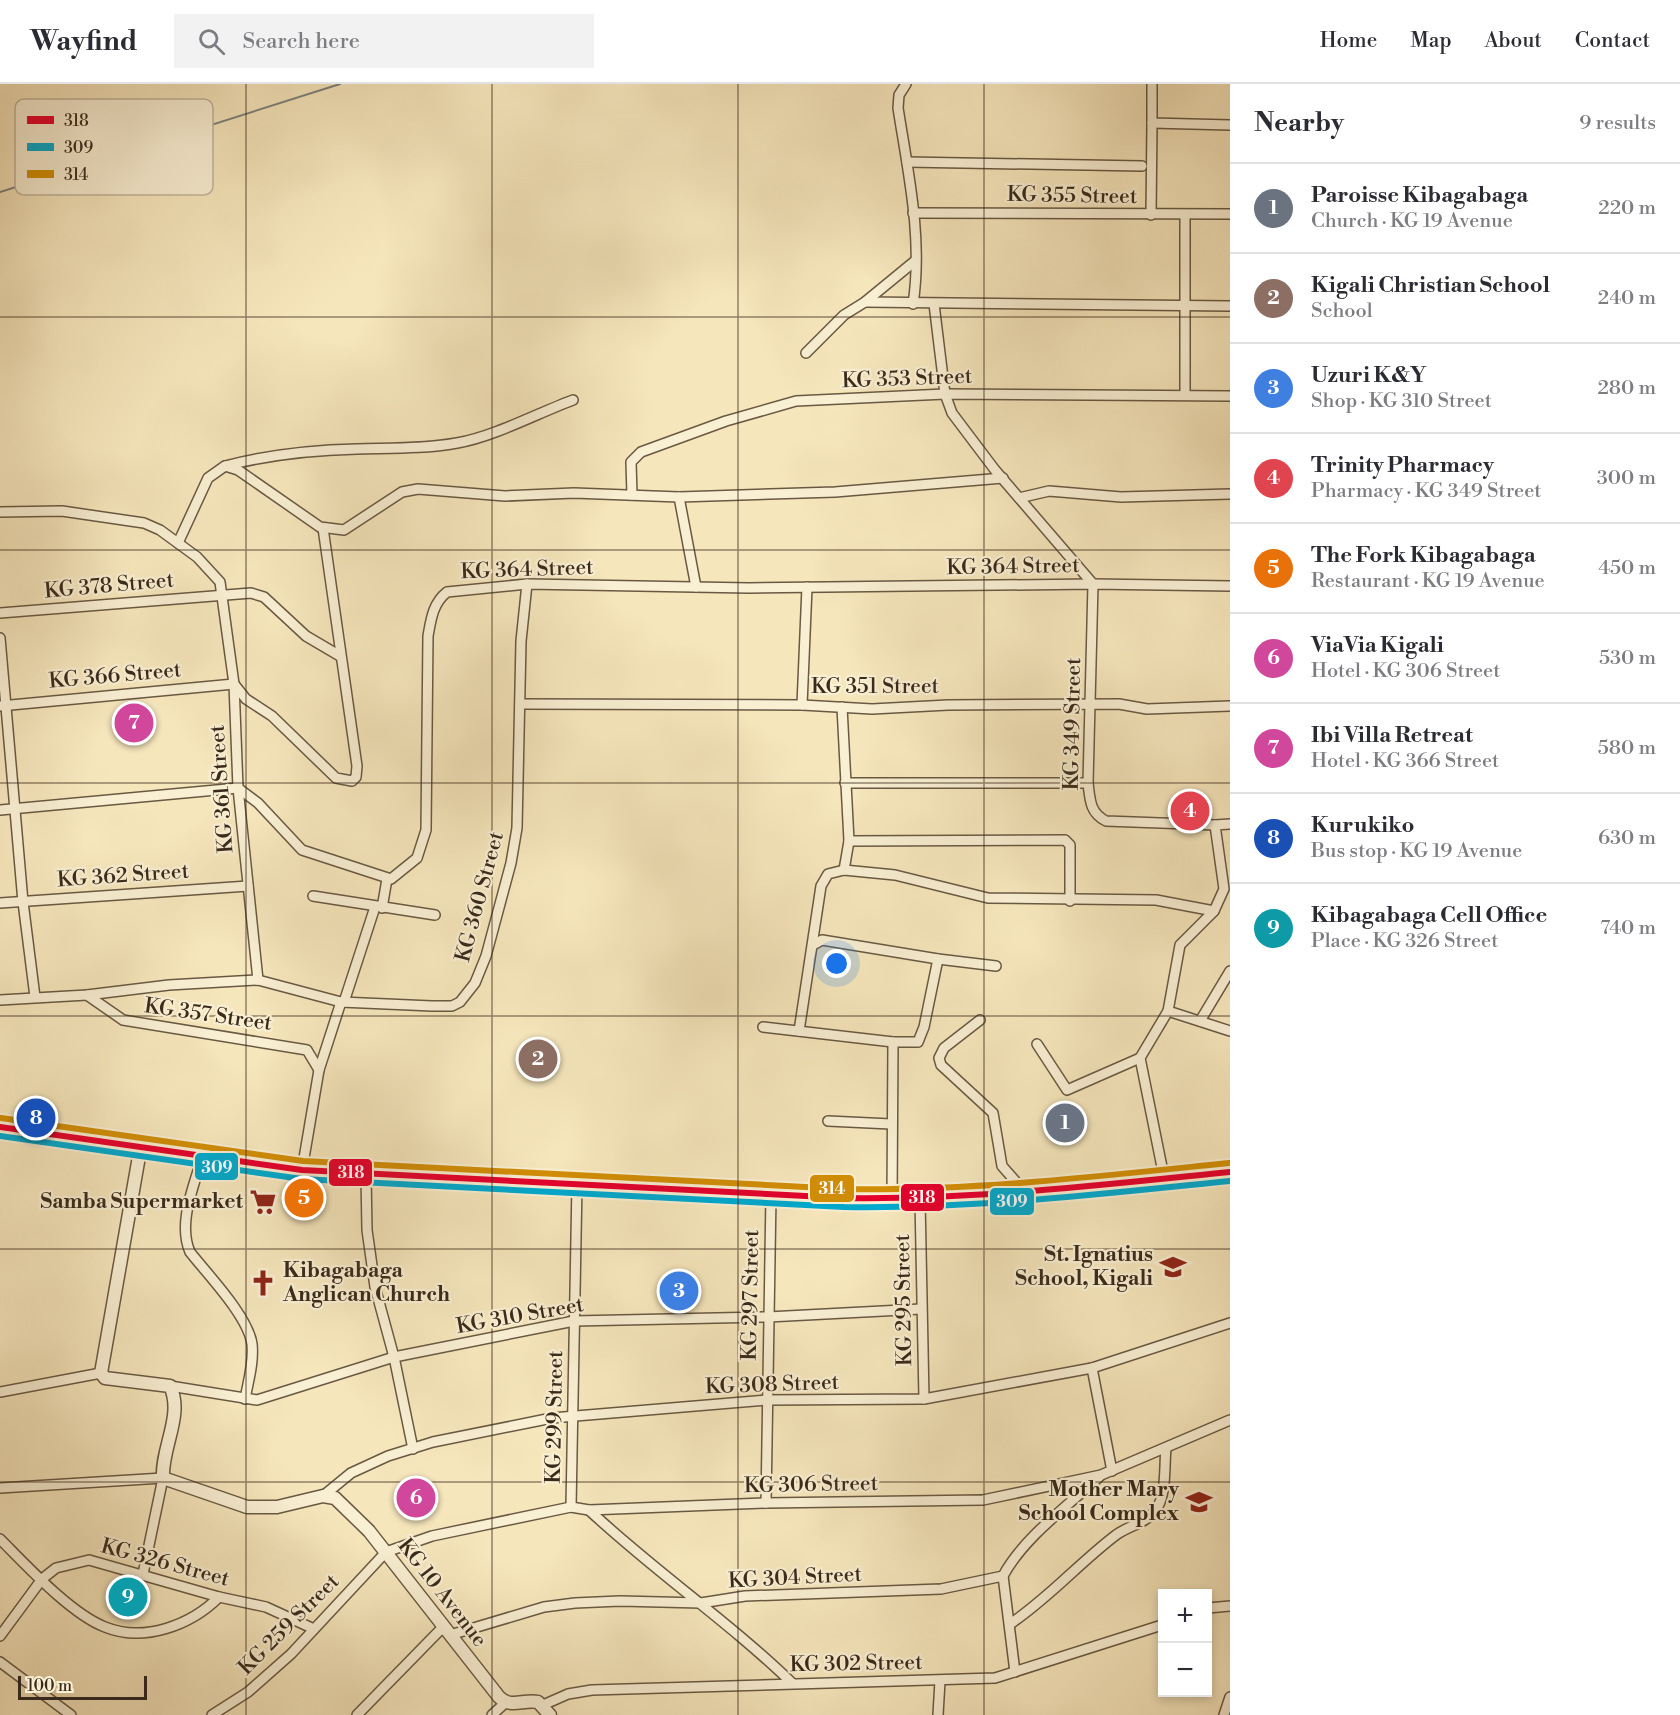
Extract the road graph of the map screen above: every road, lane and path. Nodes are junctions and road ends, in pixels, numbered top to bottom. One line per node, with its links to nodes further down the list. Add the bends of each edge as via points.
1 (906, 84): 5 (street, via 899,95 898,108)
2 (1152, 84): 3 (street)
3 (1152, 123): 4 (street); 9 (street)
4 (1230, 126)
5 (907, 162): 6 (street); 7 (street)
6 (1142, 166)
7 (913, 213): 9 (street, KG 355 Street); 11 (street)
8 (1230, 214): 10 (street, KG 355 Street)
9 (1151, 215): 10 (street, KG 355 Street)
10 (1185, 215): 15 (street)
11 (915, 261): 12 (street); 13 (street)
12 (865, 302): 13 (street); 17 (street, via 844,315)
13 (913, 303): 14 (street)
14 (934, 304): 15 (street); 18 (street)
15 (1184, 304): 16 (street); 19 (street)
16 (1230, 306)
17 (806, 353)
18 (945, 394): 19 (street, KG 353 Street); 23 (street, via 952,413); 25 (street, KG 353 Street, via 796,401 726,421 636,455 631,462)
19 (1185, 395): 20 (street, KG 353 Street)
20 (1230, 396)
21 (573, 400): 22 (street, via 459,443 328,450)
22 (225, 466): 29 (street, via 238,470); 30 (street, via 208,478)
23 (1003, 478): 26 (street, via 835,492); 27 (street)
24 (1230, 494): 27 (street, via 1121,497 1049,491)
25 (632, 495): 26 (street); 29 (street, via 506,496 418,489 402,492 351,528)
26 (679, 497): 34 (street)
27 (1019, 498): 32 (street)
28 (0, 512): 30 (street, KG 361 Street, via 62,511 131,520 160,530)
29 (323, 528): 39 (street)
30 (178, 543): 36 (street, KG 361 Street, via 212,571 220,582)
31 (527, 584): 34 (street, KG 364 Street); 41 (street, KG 360 Street); 56 (street, KG 364 Street, via 456,589 437,603 428,636 426,830 417,858 398,875)
32 (1093, 584): 33 (street, KG 364 Street); 35 (street, KG 364 Street); 44 (street, KG 349 Street)
33 (1230, 586)
34 (696, 587): 35 (street, KG 364 Street)
35 (807, 587): 43 (street)
36 (221, 595): 37 (street, KG 378 Street); 39 (street, KG 378 Street, via 258,594 306,636); 40 (street, KG 361 Street)
37 (0, 613)
38 (0, 638): 42 (street)
39 (340, 656): 40 (street, via 357,766 356,777 348,782 330,772)
40 (234, 684): 42 (street, KG 366 Street); 49 (street, KG 361 Street)
41 (520, 704): 43 (street, KG 351 Street); 74 (street, KG 360 Street, via 517,828 511,863 486,956 469,993 452,1006)
42 (4, 705): 50 (street)
43 (802, 705): 46 (street, KG 351 Street)
44 (1091, 705): 45 (street, KG 351 Street, via 1147,709); 46 (street, KG 351 Street); 48 (street, KG 349 Street)
45 (1230, 706)
46 (842, 707): 47 (street)
47 (845, 783): 48 (street); 54 (street)
48 (1088, 783): 53 (street, KG 349 Street, via 1092,809 1106,821)
49 (238, 788): 50 (street); 56 (street, via 258,803 302,850); 57 (street, KG 361 Street)
50 (15, 808): 51 (street); 61 (street)
51 (0, 810)
52 (1230, 824): 53 (street, KG 349 Street)
53 (1215, 825): 58 (street)
54 (849, 840): 55 (street); 60 (street, via 1065,840 1070,845)
55 (844, 870): 60 (street, via 895,875 988,898); 66 (street, via 828,874 821,886)
56 (387, 879): 63 (street)
57 (248, 886): 61 (street, KG 362 Street); 70 (street, KG 361 Street)
58 (1227, 889): 64 (street)
59 (313, 896): 63 (street)
60 (1070, 901): 64 (street, via 1156,900)
61 (23, 902): 62 (street, KG 362 Street); 72 (street)
62 (0, 903)
63 (379, 907): 65 (street); 74 (street)
64 (1215, 911): 75 (street, via 1180,945)
65 (435, 915)
66 (813, 945): 67 (street, via 822,940); 79 (street)
67 (938, 959): 68 (street); 81 (street, via 922,1036 914,1043)
68 (996, 966)
69 (1230, 971): 77 (street)
70 (258, 980): 71 (street, KG 360 Street); 74 (street, KG 360 Street)
71 (87, 995): 72 (street, KG 360 Street); 84 (street, KG 357 Street, via 123,1020 307,1050)
72 (34, 997): 73 (street, KG 360 Street)
73 (0, 1000)
74 (343, 1002): 84 (street)
75 (1168, 1011): 77 (street); 83 (street)
76 (980, 1020): 95 (street, via 944,1048 939,1058 941,1065 993,1113 1002,1166)
77 (1200, 1021): 80 (street)
78 (763, 1027): 79 (street)
79 (799, 1031): 81 (street)
80 (1230, 1031)
81 (893, 1042): 86 (street)
82 (1037, 1044): 83 (street, via 1067,1090)
83 (1140, 1058): 93 (street)
84 (319, 1070): 90 (street)
85 (828, 1121): 86 (street)
86 (891, 1124): 97 (street)
87 (0, 1127): 88 (main road)
88 (141, 1145): 89 (main road); 105 (street)
89 (203, 1154): 90 (main road); 109 (street, via 184,1228 186,1241 190,1252 241,1318 252,1342)
90 (302, 1170): 92 (main road)
91 (1230, 1172): 93 (main road)
92 (366, 1175): 94 (main road); 103 (street, via 370,1260)
93 (1164, 1177): 95 (main road)
94 (577, 1184): 96 (main road); 101 (street, KG 299 Street)
95 (1025, 1192): 98 (main road)
96 (771, 1195): 97 (main road); 100 (street, KG 297 Street)
97 (892, 1199): 98 (main road)
98 (920, 1199): 99 (street, KG 295 Street)
99 (921, 1309): 100 (street, KG 310 Street); 108 (street, KG 295 Street)
100 (768, 1317): 101 (street, KG 310 Street); 110 (street, KG 297 Street)
101 (574, 1321): 103 (street, KG 310 Street); 111 (street, KG 299 Street)
102 (1230, 1323): 104 (street, KG 308 Street)
103 (394, 1357): 109 (street, KG 310 Street, via 275,1396); 114 (street)
104 (1092, 1368): 108 (street, KG 308 Street); 115 (street)
105 (101, 1373): 106 (street, via 105,1378); 107 (street)
106 (170, 1386): 109 (street, KG 310 Street); 117 (street, via 174,1412)
107 (0, 1392)
108 (924, 1399): 110 (street, KG 308 Street)
109 (245, 1400)
110 (767, 1400): 111 (street, KG 308 Street); 120 (street, KG 297 Street)
111 (573, 1416): 114 (street, KG 308 Street); 121 (street, KG 299 Street)
112 (1230, 1419): 113 (street, KG 306 Street)
113 (1166, 1448): 115 (street, KG 306 Street); 132 (street, via 1156,1511 1115,1536 1054,1592)
114 (412, 1449): 119 (street, KG 308 Street, via 351,1473)
115 (1112, 1471): 116 (street, KG 306 Street)
116 (1101, 1475): 120 (street, KG 306 Street, via 983,1500); 126 (street, via 1022,1550)
117 (163, 1478): 118 (street); 119 (street, via 247,1507 277,1507); 125 (street)
118 (0, 1488)
119 (323, 1496): 124 (street, KG 10 Avenue, via 344,1504)
120 (766, 1503): 122 (street, KG 306 Street)
121 (571, 1507): 122 (street, KG 306 Street); 124 (street, KG 306 Street, via 432,1536)
122 (589, 1510): 129 (street)
123 (0, 1539): 127 (street)
124 (386, 1552): 134 (street, KG 259 Street); 135 (street, KG 10 Avenue)
125 (143, 1574): 127 (street, KG 326 Street, via 90,1560 56,1568); 128 (street, KG 326 Street)
126 (1003, 1576): 129 (street, KG 304 Street, via 940,1589 745,1596); 132 (street)
127 (42, 1579): 128 (street, via 104,1627 124,1632 146,1632 183,1623 204,1612); 136 (street, KG 326 Street)
128 (219, 1597): 134 (street, KG 326 Street, via 266,1607)
129 (701, 1603): 135 (street, KG 304 Street, via 575,1603); 140 (street)
130 (1230, 1606): 131 (street)
131 (1212, 1608)
132 (1010, 1624): 138 (street)
133 (1158, 1625): 138 (street, KG 302 Street)
134 (314, 1629): 145 (street, KG 259 Street, via 248,1692)
135 (447, 1630): 142 (street, KG 10 Avenue); 146 (street)
136 (0, 1636)
137 (0, 1662): 144 (street)
138 (1015, 1672): 139 (street, KG 302 Street, via 995,1678)
139 (940, 1681): 140 (street, KG 302 Street); 148 (street)
140 (792, 1683): 143 (street, KG 302 Street, via 592,1690 568,1694)
141 (1230, 1697): 149 (street)
142 (505, 1703): 143 (street, via 531,1700); 147 (street)
143 (547, 1710)
144 (71, 1715)
145 (212, 1715)
146 (357, 1715)
147 (492, 1715)
148 (938, 1715)
149 (1224, 1715)

